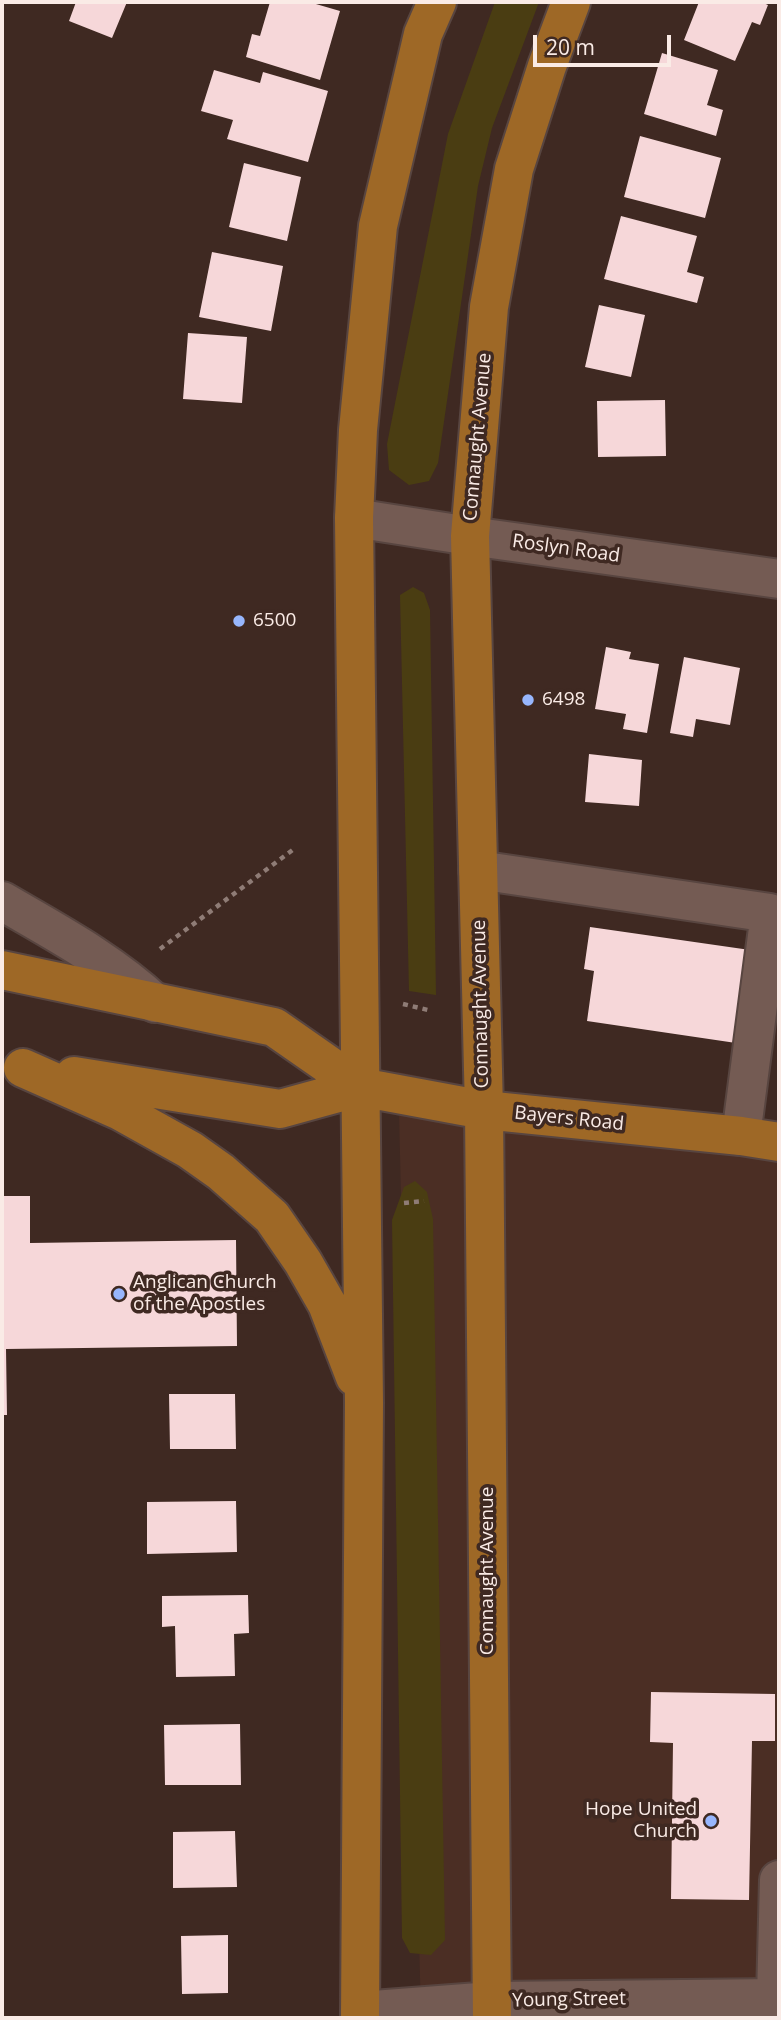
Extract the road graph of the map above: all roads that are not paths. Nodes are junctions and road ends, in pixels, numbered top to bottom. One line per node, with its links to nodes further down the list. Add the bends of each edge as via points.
1 (437, 2): 3 (main road, via 424,34 378,226)
2 (571, 2): 4 (main road, Connaught Avenue, via 514,169 489,307)
3 (354, 518): 4 (street, Roslyn Road); 11 (main road)
4 (470, 536): 5 (street, Roslyn Road); 6 (main road, Connaught Avenue)
5 (779, 579)
6 (478, 870): 12 (main road, Connaught Avenue); 13 (street, via 770,913)
7 (2, 901): 9 (street, via 131,981)
8 (2, 970): 9 (main road, Bayers Road)
9 (155, 1003): 11 (main road, Bayers Road, via 274,1027)
10 (12, 1066): 11 (main road, Bayers Road, via 280,1109); 15 (main road, via 120,1111 190,1150 272,1217 327,1304)
11 (360, 1087): 12 (main road, Bayers Road); 15 (main road)
12 (484, 1110): 13 (main road, Bayers Road); 18 (main road, Connaught Avenue)
13 (741, 1136): 14 (main road, Bayers Road)
14 (779, 1142)
15 (364, 1403): 19 (main road)
16 (779, 1880): 17 (street)
17 (778, 1998): 18 (street, Young Street)
18 (492, 2010): 19 (street, Young Street)
19 (360, 2015)

